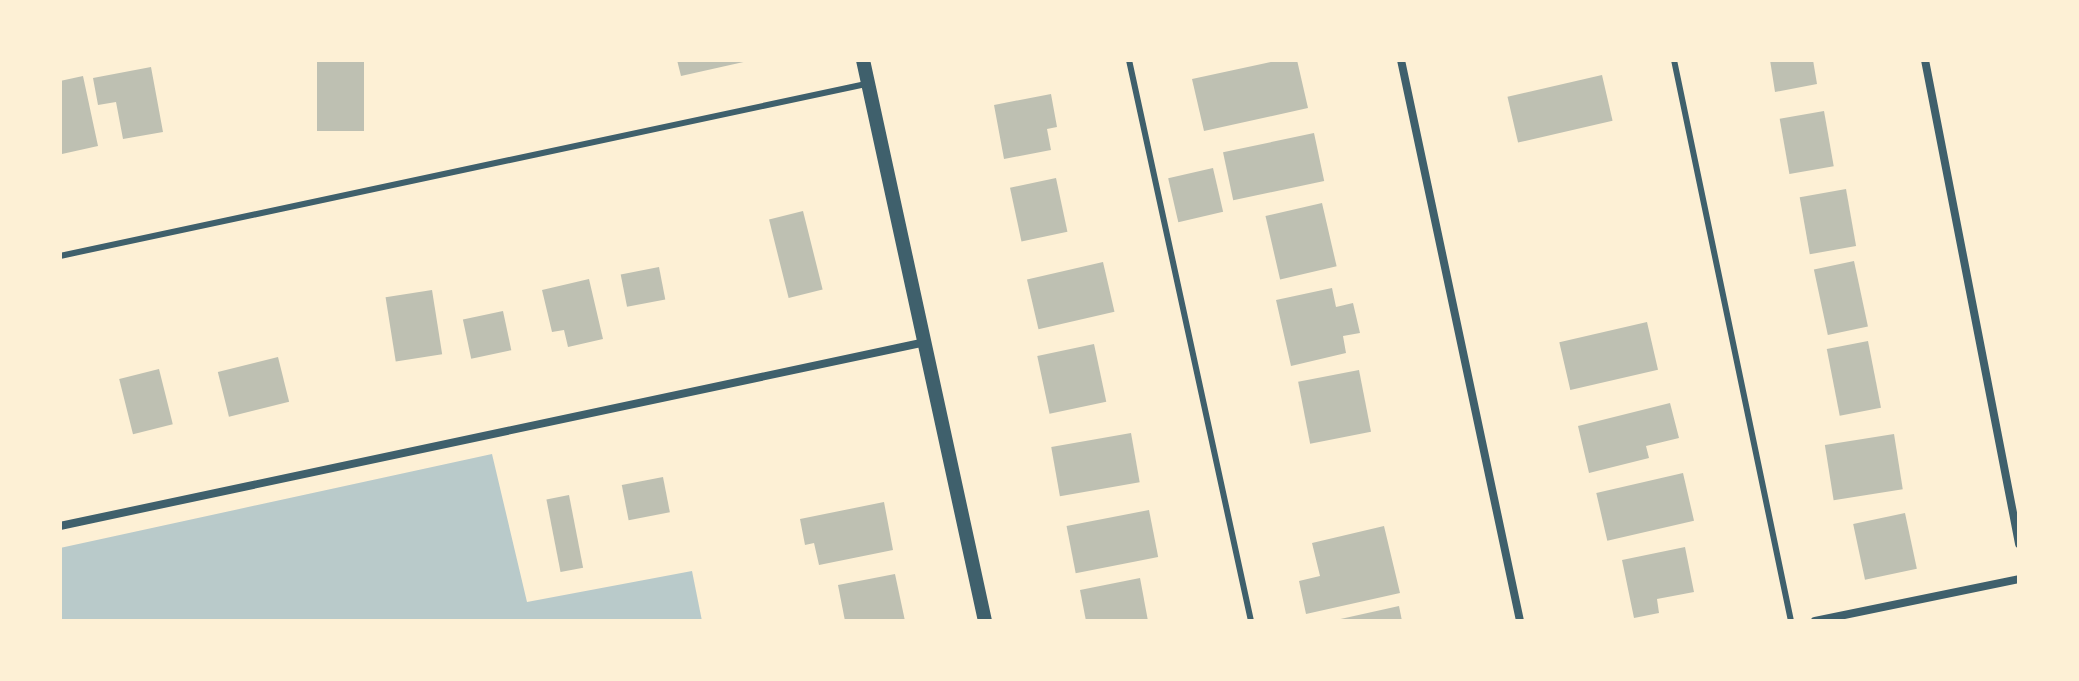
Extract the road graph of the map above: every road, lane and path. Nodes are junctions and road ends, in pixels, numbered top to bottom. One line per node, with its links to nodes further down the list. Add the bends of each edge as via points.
1 (863, 60): 6 (street)
2 (1129, 60): 13 (lane)
3 (1401, 60): 14 (street)
4 (1674, 60): 15 (lane)
5 (1925, 60): 10 (street)
6 (868, 83): 7 (lane); 8 (street)
7 (60, 256)
8 (926, 342): 9 (street); 12 (street)
9 (60, 526)
10 (2019, 544)
11 (2019, 579): 16 (street)
12 (985, 621)
13 (1251, 621)
14 (1520, 621)
15 (1791, 621)
16 (1815, 621)

